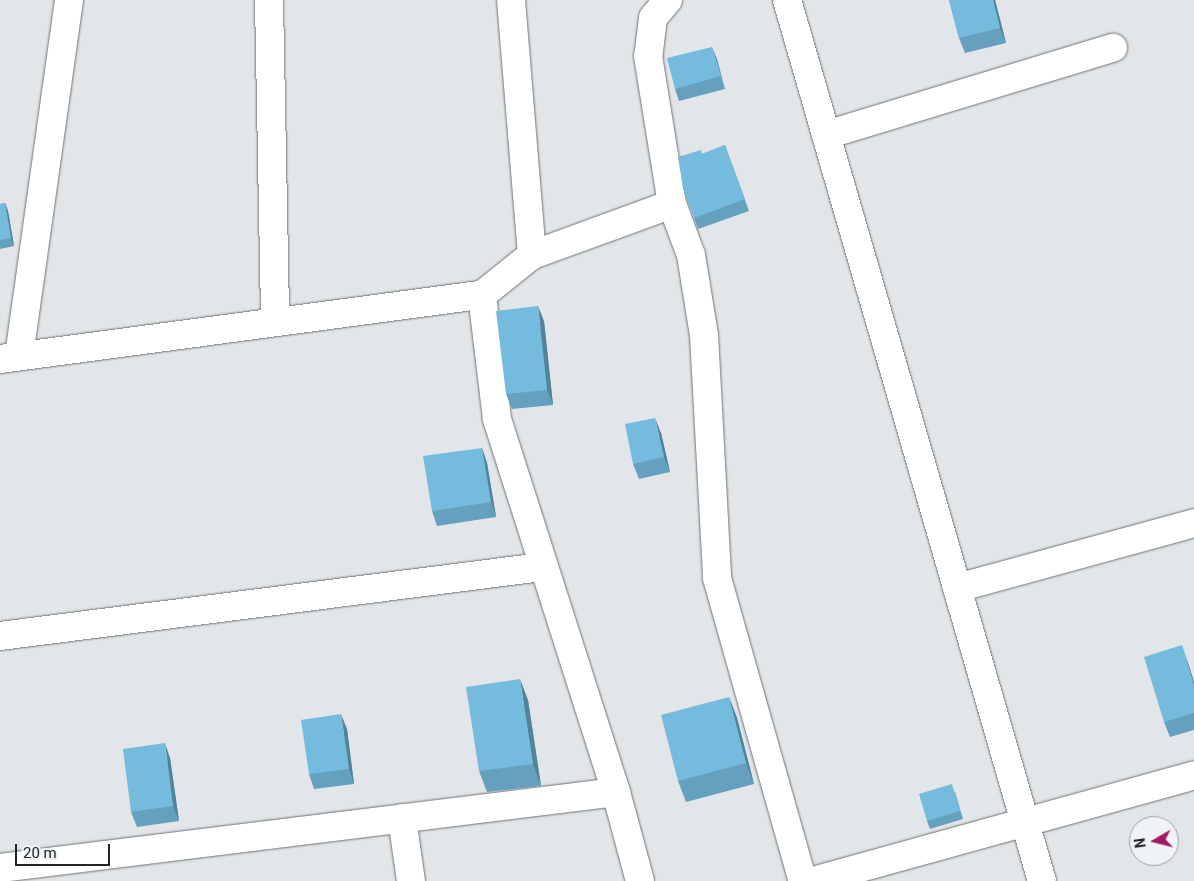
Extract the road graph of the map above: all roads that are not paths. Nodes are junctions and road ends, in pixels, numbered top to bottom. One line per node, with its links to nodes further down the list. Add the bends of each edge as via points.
1 (69, 0): 12 (street)
2 (270, 0): 11 (street)
3 (511, 0): 9 (street)
4 (668, 0): 8 (street, via 653,18 648,56)
5 (787, 0): 7 (street)
6 (1113, 48): 7 (street)
7 (826, 136): 15 (street)
8 (672, 204): 9 (street); 25 (street, via 691,255 704,335 717,578)
9 (532, 255): 10 (street)
10 (482, 295): 11 (street); 14 (street, via 497,419)
11 (274, 322): 12 (street)
12 (10, 358)
13 (1194, 522): 15 (street)
14 (542, 567): 16 (street); 18 (street)
15 (957, 588): 20 (street)
16 (0, 636)
17 (1194, 775): 20 (street)
18 (616, 792): 19 (street); 24 (street)
19 (402, 818): 21 (street); 23 (street)
20 (1025, 823): 22 (street); 27 (street)
21 (0, 868)
22 (847, 876): 26 (street)
23 (411, 881)
24 (640, 881)
25 (803, 881)
26 (813, 881)
27 (1042, 881)

